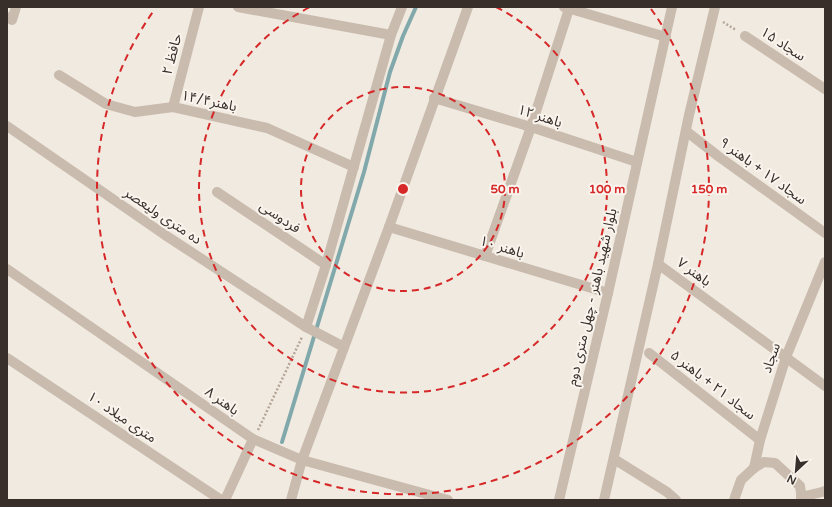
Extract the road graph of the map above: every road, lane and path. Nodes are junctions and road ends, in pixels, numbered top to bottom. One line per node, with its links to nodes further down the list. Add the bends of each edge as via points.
1 (16, 7): 9 (street, via 12,20)
2 (199, 7): 16 (street, حافظ ۲)
3 (238, 7): 10 (street)
4 (402, 7): 10 (street)
5 (468, 7): 15 (street)
6 (672, 7): 12 (street, بلوار شهید باهنر - چهل متری دوم)
7 (567, 8): 12 (street); 18 (street)
8 (714, 11): 11 (path); 19 (street)
9 (7, 17)
10 (391, 35): 21 (street)
11 (745, 36): 14 (street, سجاد ۱۵)
12 (666, 37): 20 (street, بلوار شهید باهنر - چهل متری دوم)
13 (60, 75): 16 (street, باهنر۱۴/۴, via 106,104 135,112)
14 (825, 89)
15 (434, 98): 18 (street, باهنر ۱۲); 23 (street)
16 (173, 107): 21 (street, باهنر۱۴/۴, via 267,128)
17 (7, 126): 31 (street, ده متری ولیعصر, via 165,235)
18 (531, 127): 20 (street, باهنر ۱۲); 25 (street)
19 (686, 130): 24 (street, سجاد ۱۷ + باهنر ۹); 27 (street)
20 (637, 162): 30 (street, بلوار شهید باهنر - چهل متری دوم)
21 (354, 167): 28 (street)
22 (217, 192): 28 (street, فردوسی)
23 (389, 227): 25 (street, باهنر ۱۰); 32 (street)
24 (825, 233)
25 (486, 256): 30 (street, باهنر ۱۰)
26 (825, 262): 34 (street, سجاد)
27 (658, 264): 34 (street, باهنر ۷); 39 (street)
28 (326, 265): 31 (street)
29 (7, 269): 37 (street, باهنر ۸)
30 (608, 293): 48 (street, بلوار شهید باهنر - چهل متری دوم)
31 (306, 327): 32 (street, ده متری ولیعصر); 37 (path)
32 (344, 347): 40 (street)
33 (649, 353): 38 (street, سجاد ۲۱ + باهنر ۵)
34 (786, 357): 36 (street, باهنر ۷); 38 (street, سجاد)
35 (7, 358): 44 (street, ۱۰ متری میلاد)
36 (825, 386)
37 (253, 439): 40 (street, باهنر ۸); 45 (street)
38 (760, 440): 41 (street, سجاد)
39 (614, 459): 49 (street); 50 (street)
40 (302, 460): 46 (street); 47 (street, باهنر ۸)
41 (754, 468): 43 (street, via 764,462 776,463 800,486); 51 (street, via 741,480)
42 (824, 493): 43 (street)
43 (802, 498)
44 (221, 500)
45 (224, 500)
46 (291, 500)
47 (448, 500)
48 (559, 500)
49 (604, 500)
50 (676, 500)
51 (734, 500)

